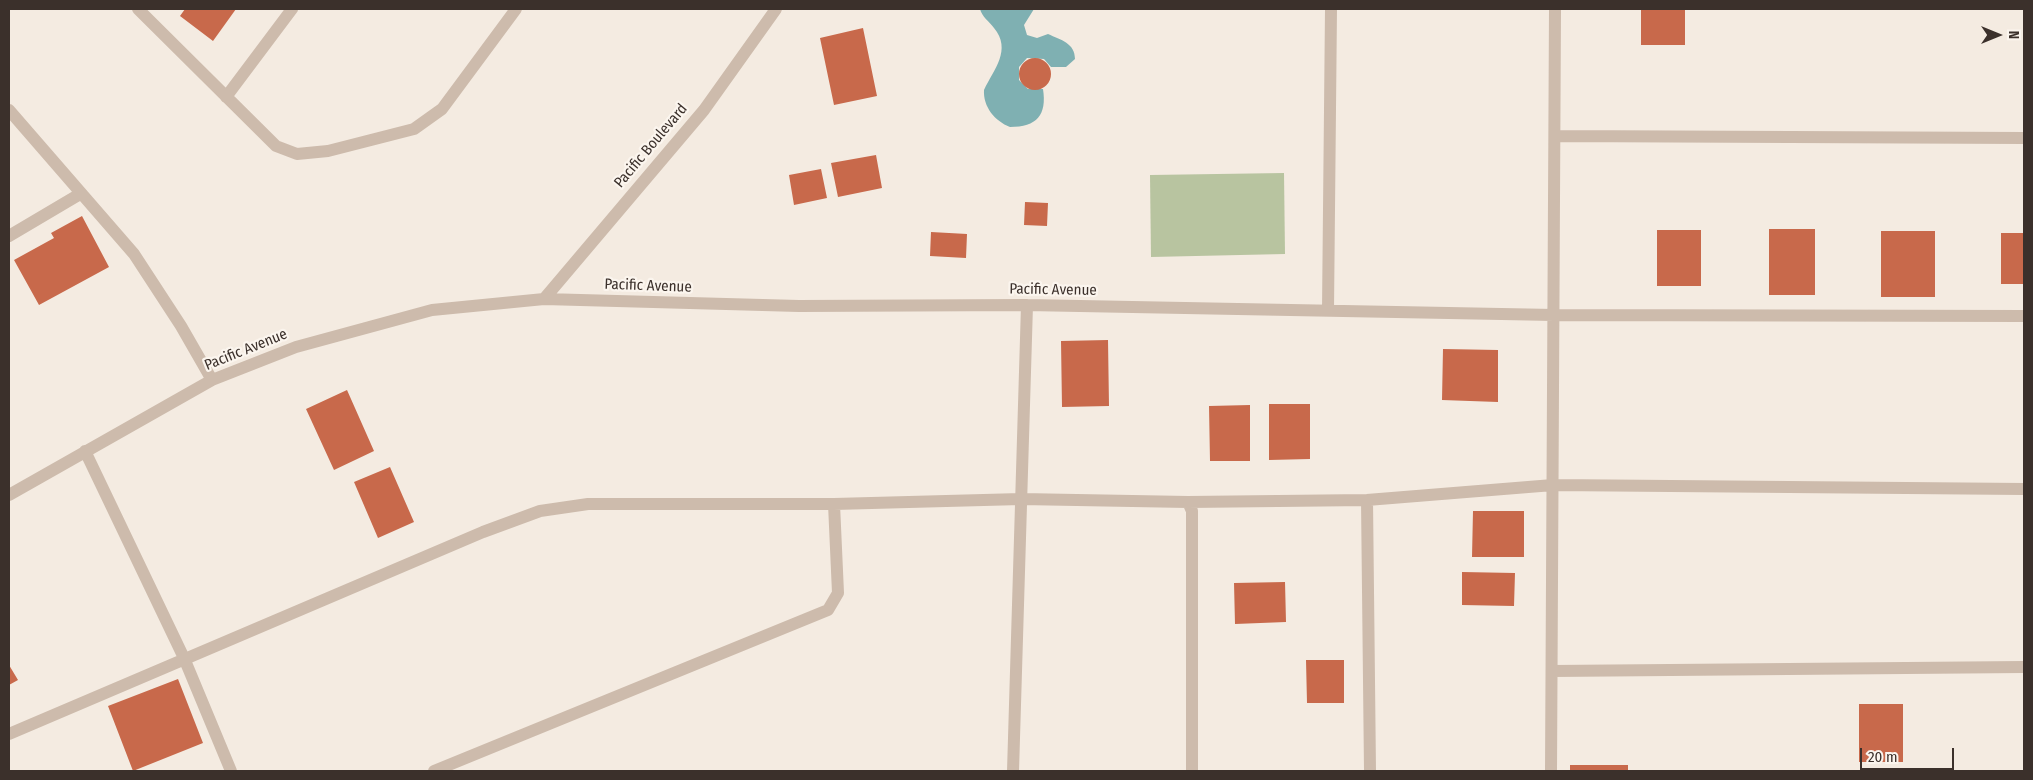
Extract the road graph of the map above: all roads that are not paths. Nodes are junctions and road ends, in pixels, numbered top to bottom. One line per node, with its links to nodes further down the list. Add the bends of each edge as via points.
1 (138, 9): 7 (street)
2 (292, 9): 7 (street)
3 (516, 9): 7 (street, via 442,109 414,129 328,151 297,154 276,146)
4 (776, 9): 13 (street, Pacific Boulevard, via 704,110)
5 (1331, 9): 15 (street)
6 (1555, 9): 9 (street)
7 (226, 97)
8 (9, 110): 11 (street)
9 (1555, 136): 10 (street); 16 (street)
10 (2024, 138)
11 (80, 194): 12 (street); 18 (street, via 134,254)
12 (9, 236)
13 (544, 299): 14 (street, Pacific Avenue, via 800,306); 18 (street, Pacific Avenue, via 432,310 296,347)
14 (1027, 306): 15 (street, Pacific Avenue); 23 (street)
15 (1328, 310): 16 (street, Pacific Avenue)
16 (1554, 315): 17 (street, Pacific Avenue); 20 (street)
17 (2024, 316)
18 (212, 380): 19 (street, Pacific Avenue)
19 (85, 451): 22 (street, Pacific Avenue); 27 (street)
20 (1553, 485): 21 (street); 24 (street); 29 (street)
21 (2024, 490)
22 (9, 494)
23 (1021, 499): 25 (street); 26 (street); 33 (street)
24 (1367, 500): 25 (street); 35 (street)
25 (1188, 502): 34 (street, via 1192,511)
26 (834, 504): 27 (street, via 588,504 540,511); 32 (street, via 838,593 828,610)
27 (184, 658): 30 (street); 31 (street)
28 (2024, 668): 29 (street)
29 (1552, 671): 36 (street)
30 (9, 734)
31 (231, 771)
32 (434, 771)
33 (1013, 771)
34 (1192, 771)
35 (1370, 771)
36 (1551, 771)

